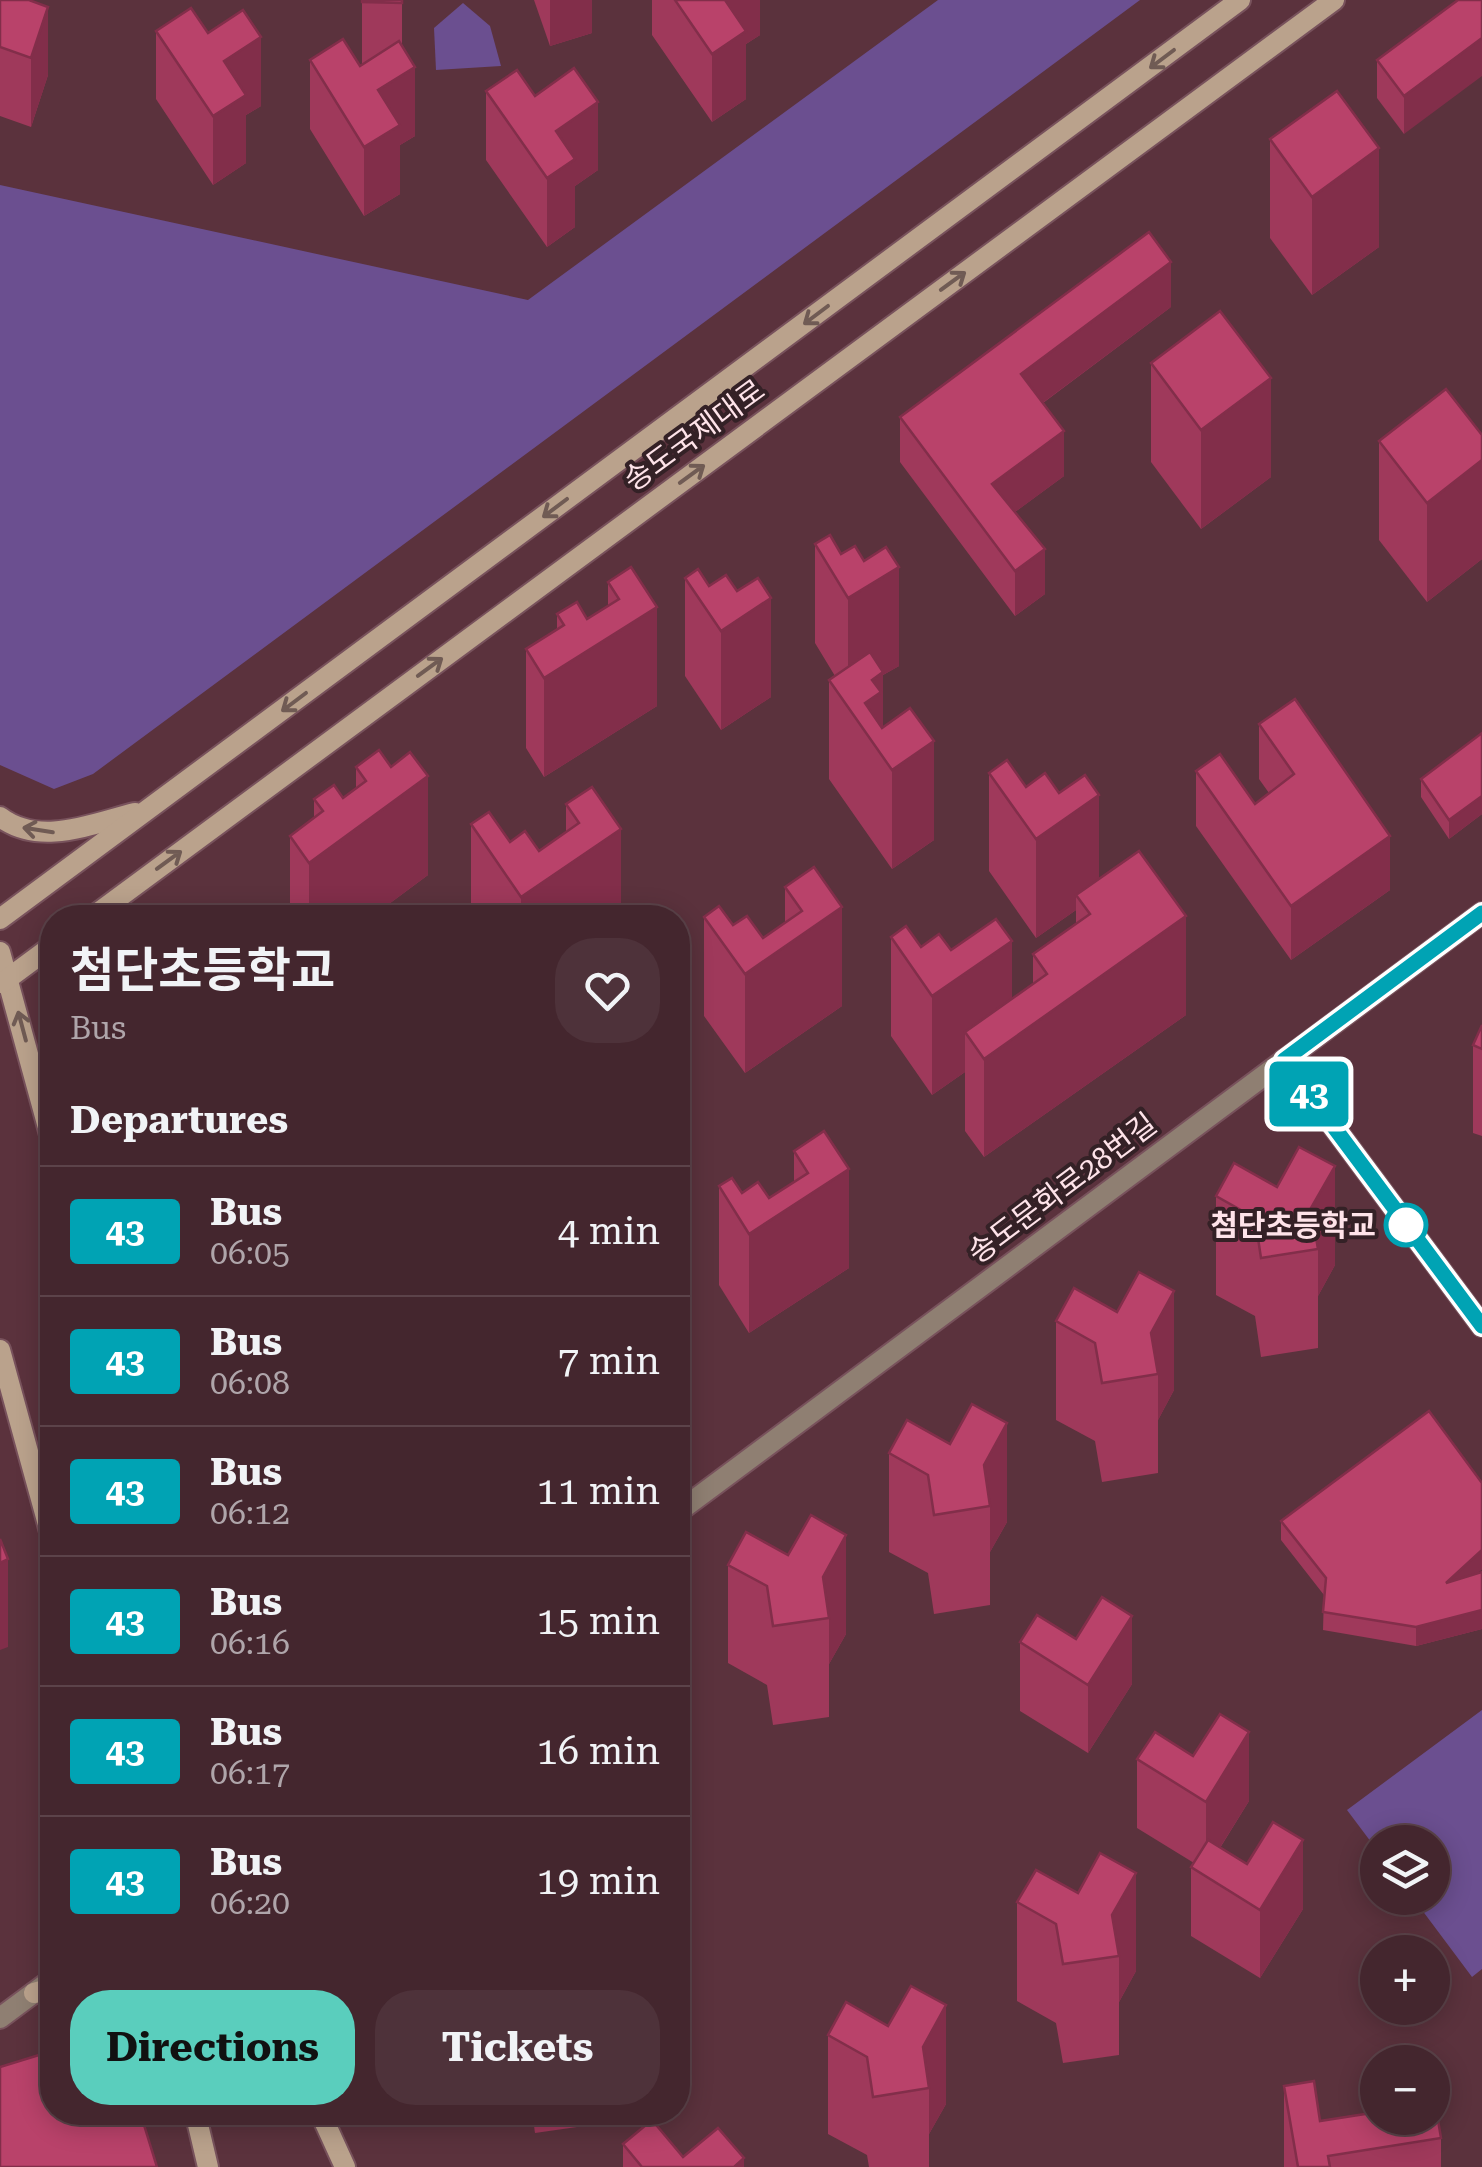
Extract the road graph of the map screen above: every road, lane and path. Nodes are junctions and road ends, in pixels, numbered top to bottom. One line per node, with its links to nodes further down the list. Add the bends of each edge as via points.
1 (1240, 0): 3 (main road, 송도국제대로, one-way to 3)
2 (1334, 0): 5 (main road, 송도국제대로, one-way to 2)
3 (146, 810): 4 (main road, one-way to 4, via 57,833 31,832); 7 (main road, 송도국제대로)
4 (0, 817)
5 (108, 905)
6 (1482, 913): 11 (street, 송도문화로28번길)
7 (0, 919)
8 (0, 952): 10 (main road)
9 (40, 955): 10 (main road)
10 (5, 981): 12 (main road, one-way to 10)
11 (1284, 1060): 13 (street); 16 (street, 송도문화로28번길)
12 (40, 1101)
13 (1482, 1326)
14 (0, 1350): 15 (main road)
15 (40, 1495)
16 (690, 1503)
17 (40, 1992): 18 (street)
18 (0, 2018)
19 (198, 2125): 21 (main road)
20 (326, 2125): 22 (main road)
21 (208, 2167)
22 (346, 2167)

